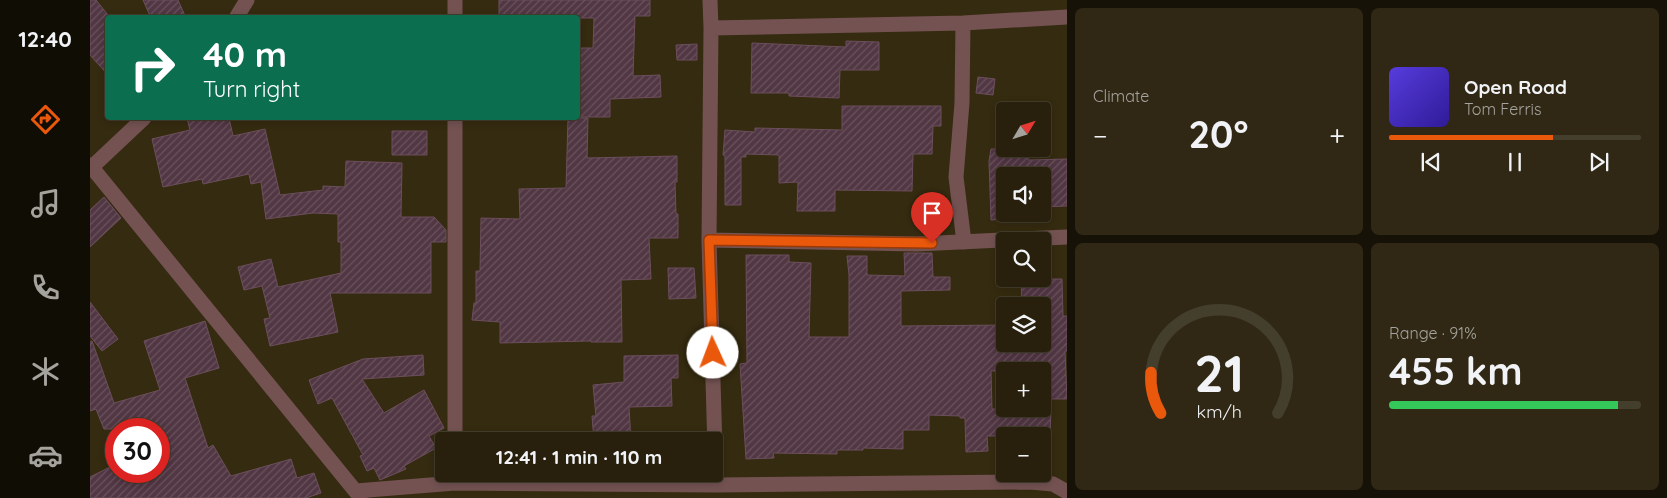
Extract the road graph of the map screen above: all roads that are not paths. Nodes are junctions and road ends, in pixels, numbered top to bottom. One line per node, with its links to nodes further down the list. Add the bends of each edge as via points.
1 (455, 0): 5 (street)
2 (710, 0): 8 (street)
3 (246, 1): 4 (street)
4 (238, 15)
5 (455, 15)
6 (1067, 17): 7 (street)
7 (963, 23): 8 (street); 14 (street, via 962,103 956,177)
8 (711, 28): 13 (street)
9 (142, 120): 11 (street)
10 (455, 120): 15 (street)
11 (91, 166): 20 (street)
12 (1067, 236): 14 (street)
13 (709, 240): 14 (street); 18 (street)
14 (964, 242)
15 (455, 432)
16 (435, 482): 20 (street)
17 (604, 482): 18 (street)
18 (716, 485): 19 (street, via 1030,482 1053,484)
19 (1067, 492)
20 (358, 495)

